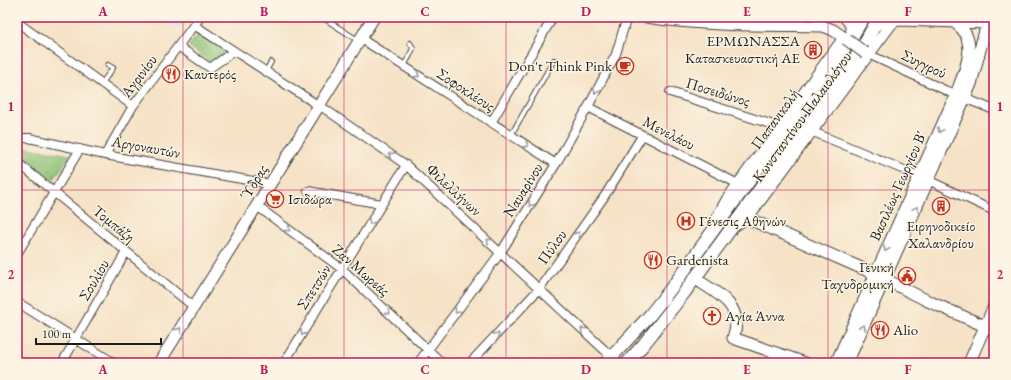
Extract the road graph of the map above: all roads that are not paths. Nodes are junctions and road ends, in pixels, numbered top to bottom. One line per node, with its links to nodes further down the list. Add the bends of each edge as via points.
1 (200, 17): 13 (street, Αγρινίου)
2 (322, 17): 15 (lane)
3 (374, 17): 15 (street, Ύδρας)
4 (553, 17): 32 (street)
5 (627, 17): 30 (street, Ναυαρίνου, one-way to 30, via 616,54)
6 (646, 17): 14 (street, via 677,22 730,25 823,26)
7 (846, 17): 14 (main road, via 853,28)
8 (864, 17): 14 (main road, Παπανικολή)
9 (883, 20): 11 (street); 19 (street, Κωνσταντίνου Παλαιολόγου, via 887,28); 52 (main road, Κωνσταντίνου Παλαιολόγου)
10 (17, 22): 25 (street)
11 (955, 23): 12 (street); 27 (street, Βασιλέως Γεωργίου Β', via 965,33 969,52)
12 (991, 23): 27 (street, Βασιλέως Γεωργίου Β', via 982,40 973,78)
13 (194, 25): 17 (street, Αγρινίου); 18 (street, Φιλελλήνων)
14 (848, 38): 19 (street, Συγγρού, bridge); 33 (street, Παπανικολή); 53 (main road, Παπανικολή)
15 (360, 40): 23 (street, Σοφοκλέους); 28 (street, Ύδρας)
16 (410, 43): 23 (lane, via 413,48)
17 (178, 46): 18 (street, via 210,68); 29 (street, Αγρινίου)
18 (234, 51): 24 (street, Φιλελλήνων)
19 (866, 53): 27 (street, Συγγρού); 34 (street, Κωνσταντίνου Παλαιολόγου)
20 (554, 60): 35 (lane)
21 (271, 62): 24 (lane)
22 (108, 65): 25 (lane, via 113,68)
23 (404, 66): 32 (street, Σοφοκλέους, one-way to 32)
24 (266, 72): 28 (street, Φιλελλήνων)
25 (102, 83): 29 (street)
26 (670, 92): 33 (street, Ποσειδώνος)
27 (960, 96): 31 (street, Συγγρού); 43 (street, Βασιλέως Γεωργίου Β')
28 (316, 104): 42 (street, Φιλελλήνων, one-way to 28); 44 (street, Ύδρας)
29 (133, 106): 39 (street, Αγρινίου)
30 (588, 107): 36 (street, Μενελάου); 41 (street, Ναυαρίνου)
31 (994, 110)
32 (491, 123): 35 (street, Σοφοκλέους)
33 (780, 127): 45 (street, Παπανικολή)
34 (811, 131): 43 (street); 51 (street, Κωνσταντίνου Παλαιολόγου)
35 (511, 136): 41 (street, Σοφοκλέους, one-way to 41)
36 (642, 136): 45 (street, Μενελάου); 60 (street, Πύλου, one-way to 36, via 604,197)
37 (17, 138): 38 (street, Αργοναυτών, via 29,138)
38 (80, 149): 39 (street, Αργοναυτών); 47 (street)
39 (106, 155): 44 (street, Αργοναυτών)
40 (17, 162): 47 (street, Τομπάζη)
41 (556, 164): 55 (street, Ναυαρίνου, one-way to 55)
42 (406, 165): 48 (street, Σπετσών); 55 (street, Φιλελλήνων, one-way to 42)
43 (924, 178): 50 (street); 58 (street, Βασιλέως Γεωργίου Β')
44 (270, 184): 49 (street, Ύδρας)
45 (738, 184): 53 (street, Παπανικολή, via 726,200)
46 (308, 191): 48 (street)
47 (54, 192): 54 (street, Τομπάζη); 56 (street)
48 (382, 204): 57 (street, Σπετσών, one-way to 57)
49 (257, 206): 57 (street, Ζαν Μωρεάς, one-way to 57); 62 (street, Ύδρας)
50 (994, 212)
51 (747, 218): 52 (street, Κωνσταντίνου Παλαιολόγου); 58 (street)
52 (731, 228): 59 (main road, Κωνσταντίνου Παλαιολόγου)
53 (708, 237): 67 (main road, Παπανικολή, via 650,315)
54 (126, 252): 62 (street, Τομπάζη); 65 (street, Σουλίου)
55 (501, 252): 60 (street, Φιλελλήνων); 66 (street, Ναυαρίνου, one-way to 66)
56 (17, 254)
57 (342, 269): 66 (street, Ζαν Μωρεάς, one-way to 66); 71 (street, Σπετσών, one-way to 71)
58 (880, 276): 64 (street, via 928,301); 77 (street, Βασιλέως Γεωργίου Β'); 78 (street, Βασιλέως Γεωργίου Β', one-way to 58)
59 (694, 278): 75 (main road, Κωνσταντίνου Παλαιολόγου); 76 (street, via 730,304 737,322 733,338)
60 (539, 289): 67 (street, Φιλελλήνων, one-way to 60); 74 (street, Πύλου, one-way to 60)
61 (17, 302): 65 (street)
62 (194, 306): 70 (street, Ύδρας, one-way to 62)
63 (994, 306): 64 (street)
64 (990, 328): 79 (street)
65 (76, 339): 68 (street, Σουλίου); 69 (street)
66 (428, 350): 72 (street, Ναυαρίνου); 73 (street, Ζαν Μωρεάς)
67 (609, 360)
68 (62, 363)
69 (114, 363)
70 (159, 363)
71 (284, 363)
72 (418, 363)
73 (442, 363)
74 (470, 363)
75 (627, 363)
76 (805, 363)
77 (836, 363)
78 (847, 363)
79 (969, 363)

